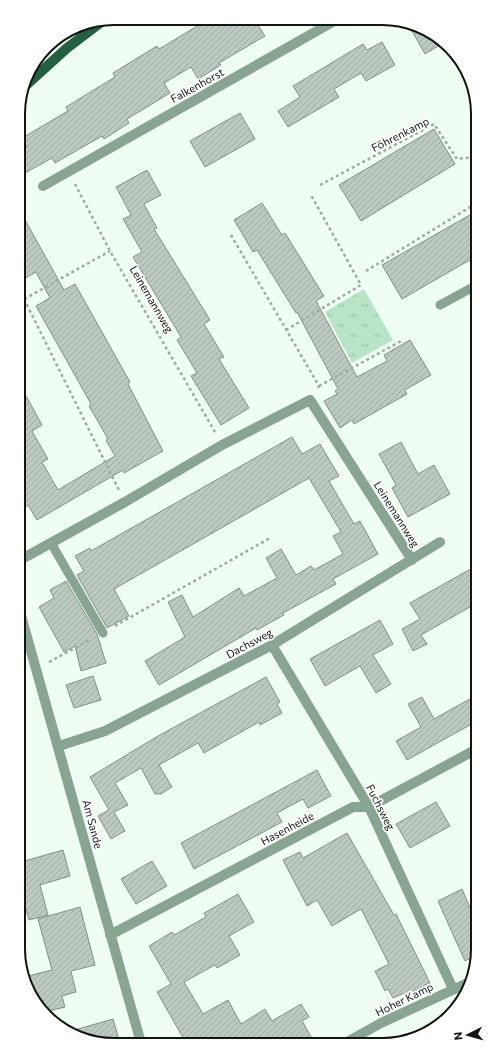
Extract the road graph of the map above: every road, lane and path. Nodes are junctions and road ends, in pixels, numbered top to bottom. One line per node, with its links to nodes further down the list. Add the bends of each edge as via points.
1 (327, 25): 5 (street, Falkenhorst)
2 (94, 27): 3 (main road)
3 (32, 80)
4 (471, 157): 6 (path, Föhrenkamp, via 457,159 434,124)
5 (68, 171): 7 (street, Falkenhorst); 11 (path)
6 (320, 185)
7 (43, 186)
8 (311, 195): 17 (path, via 361,286)
9 (471, 206): 12 (path)
10 (231, 235): 17 (path)
11 (110, 251): 14 (path); 21 (path, Leinemannweg)
12 (366, 271)
13 (471, 288): 16 (lane)
14 (25, 298)
15 (25, 301): 22 (path)
16 (440, 305)
17 (286, 330): 19 (path)
18 (403, 340): 19 (path)
19 (319, 386): 20 (path)
20 (310, 400): 21 (street); 27 (street, Leinemannweg)
21 (222, 445): 22 (street)
22 (125, 502): 25 (street)
23 (270, 538): 29 (path)
24 (440, 542): 27 (street, Dachsweg)
25 (51, 543): 26 (street); 29 (lane)
26 (25, 557)
27 (412, 560): 30 (street, Dachsweg)
28 (25, 630): 31 (street, Am Sande)
29 (103, 633): 31 (path)
30 (272, 645): 32 (street, Dachsweg, via 104,732); 34 (street, Fuchsweg)
31 (36, 668): 32 (street, Am Sande)
32 (59, 746): 35 (street, Am Sande)
33 (471, 752): 34 (street, Hasenheide)
34 (369, 807): 35 (street, Hasenheide, via 353,806); 37 (street, Fuchsweg)
35 (110, 935): 38 (street, Am Sande)
36 (463, 985): 37 (street, Hoher Kamp)
37 (453, 989): 39 (street, Hoher Kamp)
38 (140, 1038)
39 (354, 1038)

